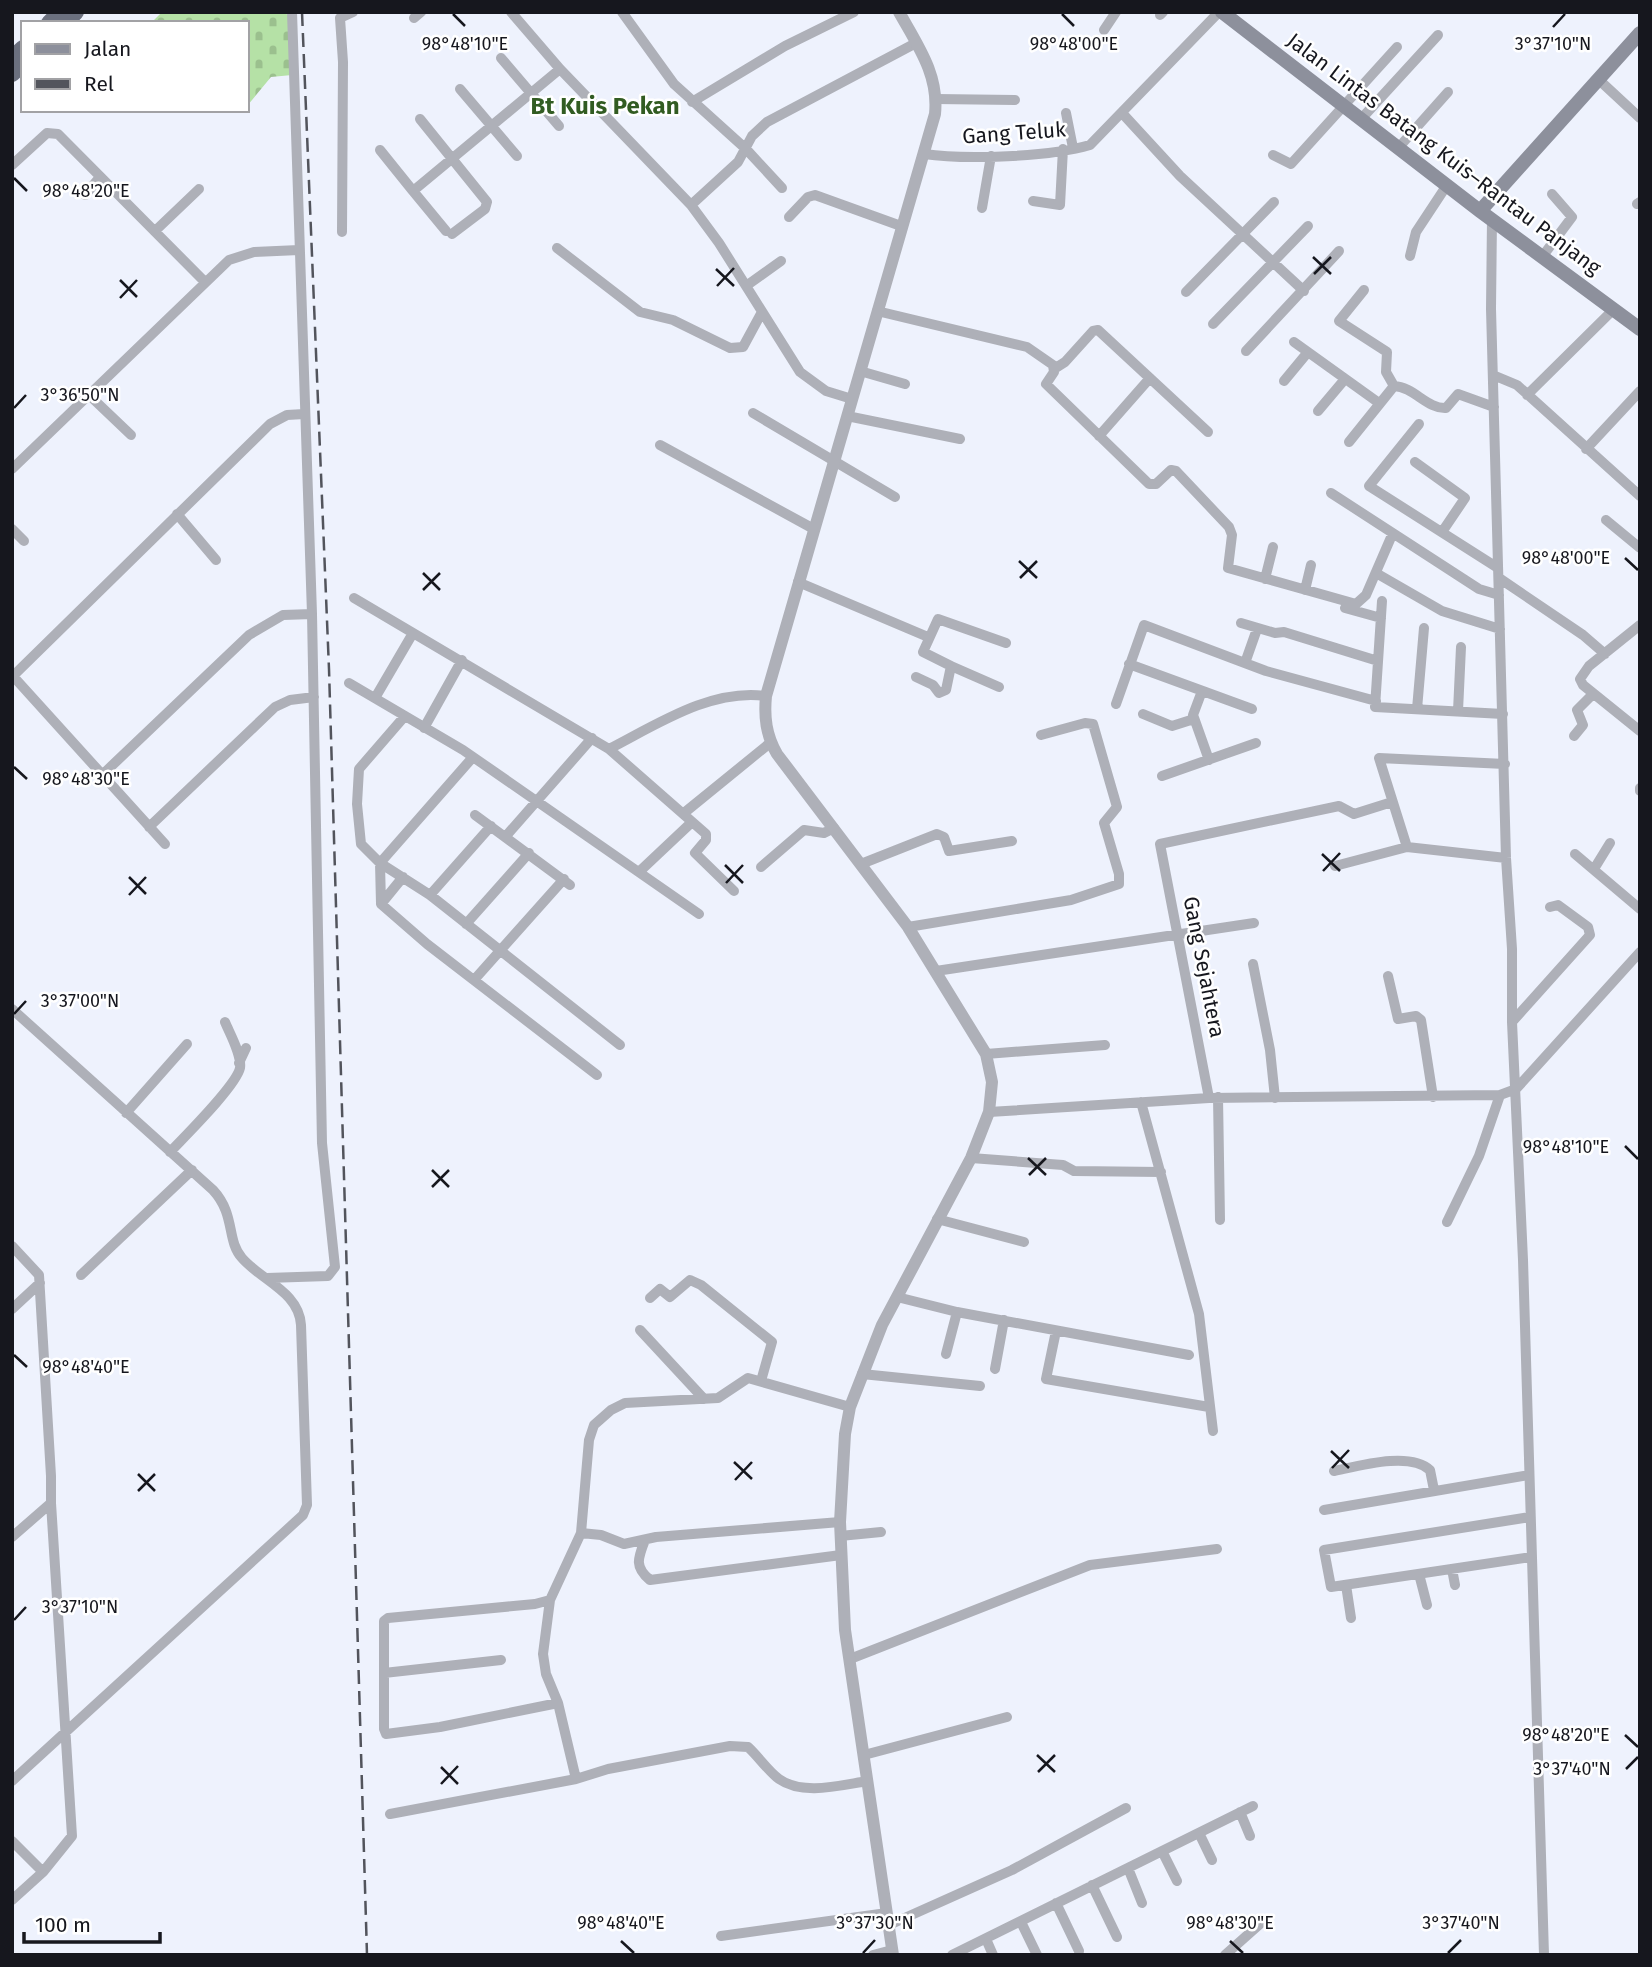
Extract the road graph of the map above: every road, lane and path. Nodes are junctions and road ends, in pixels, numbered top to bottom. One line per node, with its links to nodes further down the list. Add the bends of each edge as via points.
1 (292, 12): 60 (street)
2 (353, 12): 57 (street, via 340,18)
3 (511, 12): 15 (street)
4 (622, 12): 22 (street, via 668,77)
5 (854, 12): 22 (street, via 785,46)
6 (1116, 12): 9 (street)
7 (1221, 12): 23 (main road, Jalan Lintas Batang Kuis–Rantau Panjang); 25 (street, Gang Teluk)
8 (900, 13): 12 (street)
9 (1104, 30)
10 (1640, 33): 16 (main road)
11 (1438, 35): 26 (street)
12 (916, 43): 20 (street, via 933,77); 32 (street, via 767,122)
13 (1397, 47): 23 (street)
14 (501, 58): 19 (street)
15 (560, 69): 19 (street); 50 (street)
16 (1598, 79): 27 (street); 52 (main road)
17 (460, 89): 30 (street)
18 (1448, 92): 31 (street)
19 (531, 96): 29 (street); 30 (street)
20 (936, 99): 21 (street); 35 (street)
21 (1015, 100)
22 (692, 102): 32 (street)
23 (1344, 104): 26 (main road, Jalan Lintas Batang Kuis–Rantau Panjang); 36 (street, via 1291,164)
24 (1066, 113): 33 (street)
25 (1122, 113): 33 (street, Gang Teluk, via 1093,143); 58 (street, via 1180,176)
26 (1362, 118): 31 (main road, Jalan Lintas Batang Kuis–Rantau Panjang)
27 (1640, 118)
28 (420, 119): 39 (street)
29 (559, 126)
30 (493, 127): 37 (street); 39 (street)
31 (1400, 146): 42 (main road, Jalan Lintas Batang Kuis–Rantau Panjang)
32 (746, 149): 43 (street); 50 (street)
33 (1068, 149): 38 (street, Gang Teluk); 48 (street, via 1060,205)
34 (380, 150): 45 (street)
35 (924, 154): 38 (street, Gang Teluk); 54 (street)
36 (1273, 155)
37 (517, 156)
38 (991, 156): 51 (street)
39 (454, 159): 45 (street); 45 (street, via 487,205 449,233)
40 (12, 165): 41 (street, via 44,135 54,132)
41 (100, 177): 47 (street); 56 (street)
42 (1447, 185): 52 (main road, Jalan Lintas Batang Kuis–Rantau Panjang); 62 (street, via 1416,232)
43 (782, 188)
44 (199, 189): 56 (street)
45 (413, 191)
46 (1552, 194): 63 (street, via 1572,217)
47 (85, 195)
48 (1034, 201)
49 (1274, 202): 58 (street)
50 (691, 205): 67 (street)
51 (982, 208)
52 (1486, 215): 63 (main road, Jalan Lintas Batang Kuis–Rantau Panjang); 81 (street)
53 (789, 216): 54 (street, via 815,195)
54 (901, 226): 72 (street)
55 (1308, 226): 65 (street)
56 (155, 231): 66 (street)
57 (342, 232)
58 (1243, 234): 65 (street); 70 (street)
59 (557, 248): 73 (street, via 640,312 673,320 730,348 743,346)
60 (299, 250): 66 (street, via 238,255); 94 (street)
61 (1339, 251): 69 (street)
62 (1410, 256)
63 (1542, 257): 71 (main road, Jalan Lintas Batang Kuis–Rantau Panjang)
64 (781, 261): 67 (street)
65 (1274, 263): 69 (street); 74 (street)
66 (205, 282): 88 (street)
67 (746, 286): 73 (street)
68 (1364, 290): 86 (street, via 1339,321 1387,352 1386,372)
69 (1304, 291): 77 (street)
70 (1186, 292)
71 (1614, 309): 75 (main road, Jalan Lintas Batang Kuis–Rantau Panjang); 89 (street)
72 (877, 311): 79 (street, via 1027,347); 80 (street)
73 (762, 312): 90 (street, via 809,381)
74 (1213, 324)
75 (1640, 329)
76 (1294, 342): 78 (street)
77 (1246, 351)
78 (1308, 352): 83 (street); 84 (street)
79 (1054, 369): 82 (street, via 1098,330); 100 (street, via 1046,384)
80 (860, 371): 85 (street); 90 (street)
81 (1493, 375): 89 (street, via 1507,379); 92 (street)
82 (1150, 378): 98 (street); 100 (street)
83 (1345, 379): 91 (street); 93 (street)
84 (1284, 381)
85 (905, 384)
86 (1394, 386): 91 (street); 92 (street, via 1407,388 1437,408 1446,408 1458,394)
87 (1640, 391): 104 (street)
88 (89, 395): 99 (street); 107 (street)
89 (1527, 395): 104 (street)
90 (852, 399): 96 (street)
91 (1379, 403): 102 (street)
92 (1494, 407): 123 (street)
93 (1318, 411)
94 (304, 414): 111 (street, via 287,415 270,424); 131 (street)
95 (753, 414): 105 (street)
96 (846, 416): 101 (street); 105 (street)
97 (1419, 424): 115 (street, via 1369,486)
98 (1208, 432)
99 (131, 435)
100 (1100, 436): 124 (street, via 1153,486 1171,470 1180,474 1232,530 1227,567)
101 (960, 439)
102 (1349, 442)
103 (660, 445): 113 (street)
104 (1586, 449): 109 (street)
105 (833, 459): 110 (street); 113 (street)
106 (1415, 462): 115 (street, via 1465,498)
107 (12, 469)
108 (1331, 493): 116 (street)
109 (1640, 496)
110 (895, 497)
111 (177, 514): 120 (street); 148 (street)
112 (1606, 520): 119 (street)
113 (812, 528): 125 (street)
114 (12, 529): 117 (street)
115 (1442, 532): 123 (street)
116 (1392, 535): 122 (street); 128 (street, via 1479,589)
117 (24, 541)
118 (1273, 547): 124 (street)
119 (1640, 548)
120 (216, 560)
121 (1311, 565): 126 (street)
122 (1376, 573): 126 (street, via 1366,595 1356,604); 137 (street, via 1442,611)
123 (1499, 573): 128 (street); 142 (street)
124 (1265, 579): 126 (street)
125 (798, 582): 139 (street); 154 (street)
126 (1305, 590)
127 (1290, 592): 132 (street)
128 (1499, 595): 137 (street)
129 (354, 598): 138 (street)
130 (1382, 601): 132 (street)
131 (312, 614): 155 (street); 177 (street, via 283,615 249,635)
132 (1381, 618): 144 (street)
133 (1241, 624): 136 (street)
134 (1640, 625): 142 (street)
135 (1423, 628): 160 (street)
136 (1257, 629): 144 (street, via 1284,632); 145 (street)
137 (1500, 629): 163 (street)
138 (413, 633): 143 (street); 156 (street)
139 (928, 637): 140 (street, via 938,618); 147 (street, via 923,653)
140 (1006, 643)
141 (1461, 647): 161 (street)
142 (1605, 654): 153 (street, via 1580,679)
143 (462, 660): 166 (street); 170 (street)
144 (1378, 661): 157 (street)
145 (1245, 663): 146 (street, via 1144,625); 157 (street)
146 (1129, 664): 152 (street); 158 (street)
147 (951, 666): 149 (street, via 942,693); 151 (street)
148 (13, 675): 177 (street)
149 (916, 677)
150 (349, 683): 156 (street)
151 (999, 687)
152 (1202, 691): 159 (street); 165 (street)
153 (1593, 694): 167 (street); 169 (street, via 1577,710 1583,725)
154 (766, 696): 171 (street, via 764,714); 173 (street, via 731,694)
155 (314, 697): 185 (street, via 275,707); 245 (street, via 322,1143 335,1269 328,1276)
156 (375, 698): 164 (street)
157 (1376, 701): 160 (street, via 1375,707)
158 (1116, 704)
159 (1252, 709)
160 (1417, 709): 161 (street)
161 (1458, 711): 163 (street)
162 (1143, 714): 165 (street, via 1172,726)
163 (1503, 714): 176 (street)
164 (404, 717): 166 (street); 195 (street, via 358,773 358,839)
165 (1194, 719): 175 (street)
166 (424, 727): 174 (street)
167 (1640, 731)
168 (1041, 735): 210 (street, via 1093,724 1117,807 1104,824 1119,884 1071,900)
169 (1574, 736)
170 (592, 738): 173 (street); 179 (street)
171 (770, 743): 181 (street); 186 (street)
172 (1256, 743): 175 (street)
173 (609, 749): 181 (street)
174 (473, 757): 179 (street); 195 (street)
175 (1209, 760): 178 (street)
176 (1505, 764): 180 (street, via 1382,756 1378,760); 194 (street)
177 (101, 776): 185 (street)
178 (1162, 776)
179 (535, 800): 187 (street); 200 (street)
180 (1392, 802): 191 (street); 211 (street, Gang Sejahtera, via 1354,814 1339,806 1160,844)
181 (684, 813): 183 (street)
182 (475, 815): 184 (street)
183 (692, 822): 200 (street); 202 (street, via 707,836 695,849 696,855)
184 (491, 826): 187 (street); 203 (street)
185 (149, 827): 190 (street)
186 (834, 828): 196 (street); 198 (street, via 824,833 804,830)
187 (506, 835): 192 (street)
188 (1012, 841): 196 (street, via 949,851 944,837 937,834)
189 (1609, 843): 199 (street)
190 (165, 844)
191 (1407, 847): 194 (street); 197 (street)
192 (529, 853): 209 (street); 212 (street, via 567,882)
193 (1575, 854): 199 (street)
194 (1506, 858): 220 (street)
195 (380, 863): 201 (street); 204 (street)
196 (861, 864): 210 (street)
197 (1335, 866)
198 (761, 867)
199 (1594, 869): 206 (street)
200 (640, 872): 207 (street)
201 (403, 877): 203 (street); 204 (street)
202 (734, 891)
203 (430, 895): 209 (street)
204 (381, 904): 217 (street)
205 (1550, 907): 220 (street, via 1558,905 1588,927 1590,934)
206 (1640, 909)
207 (699, 914)
208 (1254, 923): 211 (street)
209 (466, 924): 212 (street)
210 (908, 927): 215 (street)
211 (1179, 933): 215 (street); 230 (street, Gang Sejahtera)
212 (501, 952): 217 (street); 222 (street)
213 (1640, 952): 227 (street)
214 (1253, 964): 231 (street)
215 (936, 971): 225 (street)
216 (1388, 976): 229 (street, via 1398,1019 1416,1016 1421,1020)
217 (474, 980): 226 (street)
218 (12, 1009): 234 (street)
219 (225, 1022): 235 (street, via 240,1069)
220 (1512, 1022): 227 (street)
221 (187, 1044): 234 (street)
222 (620, 1045)
223 (1105, 1045): 225 (street)
224 (246, 1048): 235 (street, via 223,1091)
225 (986, 1054): 233 (street, via 992,1082)
226 (597, 1075)
227 (1516, 1089): 228 (street); 265 (street)
228 (1500, 1095): 229 (street); 241 (street, via 1479,1156)
229 (1433, 1097): 231 (street)
230 (1214, 1098): 231 (street); 232 (street); 240 (street, Gang Sejahtera)
231 (1275, 1098)
232 (1141, 1102): 233 (street); 238 (street)
233 (989, 1112): 236 (street)
234 (126, 1113): 235 (street)
235 (170, 1152): 237 (street)
236 (971, 1158): 238 (street, via 1063,1165 1074,1171); 239 (street)
237 (192, 1170): 244 (street); 245 (street, via 222,1200 242,1258)
238 (1161, 1172): 262 (street, via 1199,1314)
239 (937, 1219): 242 (street); 247 (street)
240 (1220, 1220)
241 (1447, 1222)
242 (1024, 1242)
243 (12, 1246): 246 (street, via 37,1270)
244 (81, 1275)
245 (267, 1279): 291 (street, via 300,1311 306,1511)
246 (40, 1283): 249 (street); 267 (street)
247 (897, 1297): 250 (street); 257 (street)
248 (650, 1298): 258 (street, via 660,1289 671,1296 690,1280 701,1285 772,1342)
249 (12, 1309)
250 (957, 1312): 251 (street); 254 (street)
251 (1004, 1320): 253 (street); 256 (street)
252 (640, 1330): 260 (street)
253 (1056, 1331): 255 (street); 262 (street, via 1046,1379)
254 (946, 1354)
255 (1189, 1355)
256 (995, 1369)
257 (862, 1374): 259 (street); 261 (street)
258 (761, 1381): 260 (street, via 746,1379 727,1393); 261 (street)
259 (980, 1386)
260 (704, 1399): 272 (street, via 625,1403 594,1425)
261 (850, 1407): 270 (street)
262 (1209, 1408): 263 (street)
263 (1213, 1430)
264 (1334, 1471): 266 (street, via 1378,1462 1416,1462 1430,1470)
265 (1529, 1475): 266 (street); 269 (street)
266 (1434, 1490): 268 (street)
267 (51, 1503): 274 (street); 291 (street)
268 (1324, 1510)
269 (1530, 1517): 278 (street); 281 (street, via 1324,1550 1331,1587)
270 (840, 1522): 273 (street); 275 (street)
271 (881, 1532): 273 (street)
272 (581, 1533): 275 (street, via 624,1544); 283 (street)
273 (841, 1536): 277 (street)
274 (12, 1537)
275 (645, 1540): 277 (street, via 637,1563 650,1580)
276 (1217, 1549): 286 (street, via 1090,1565)
277 (841, 1555): 286 (street)
278 (1531, 1557): 279 (street); 325 (street)
279 (1452, 1569): 280 (street); 282 (street)
280 (1419, 1574): 281 (street); 284 (street)
281 (1346, 1585): 285 (street)
282 (1455, 1585)
283 (550, 1600): 288 (street, via 388,1618 383,1624); 289 (street, via 543,1654)
284 (1427, 1605)
285 (1351, 1618)
286 (850, 1659): 292 (street)
287 (501, 1660): 288 (street)
288 (384, 1673): 289 (street, via 384,1729 389,1735)
289 (558, 1703): 293 (street)
290 (1007, 1717): 292 (street)
291 (65, 1731): 294 (street); 306 (street, via 72,1836)
292 (864, 1755): 295 (street)
293 (576, 1779): 295 (street, via 739,1745 748,1746 790,1784 820,1788); 299 (street)
294 (12, 1781)
295 (868, 1781): 312 (street)
296 (1253, 1806): 298 (street)
297 (1126, 1808): 312 (street, via 1012,1870)
298 (1240, 1812): 300 (street); 301 (street)
299 (390, 1814)
300 (1199, 1833): 303 (street); 304 (street)
301 (1250, 1836)
302 (12, 1841): 306 (street)
303 (1162, 1850): 305 (street); 307 (street)
304 (1212, 1860)
305 (1128, 1868): 308 (street); 311 (street)
306 (43, 1872): 309 (street)
307 (1177, 1881)
308 (1092, 1885): 310 (street); 316 (street)
309 (12, 1900)
310 (1056, 1903): 313 (street); 318 (street)
311 (1142, 1903)
312 (888, 1919): 315 (street); 319 (street)
313 (1021, 1922): 317 (street); 323 (street)
314 (1261, 1923): 324 (street)
315 (721, 1936)
316 (1117, 1937)
317 (986, 1939): 321 (street); 322 (street)
318 (1079, 1951)
319 (893, 1952): 320 (street)
320 (873, 1955)
321 (952, 1955)
322 (993, 1955)
323 (1037, 1955)
324 (1225, 1955)
325 (1544, 1955)

